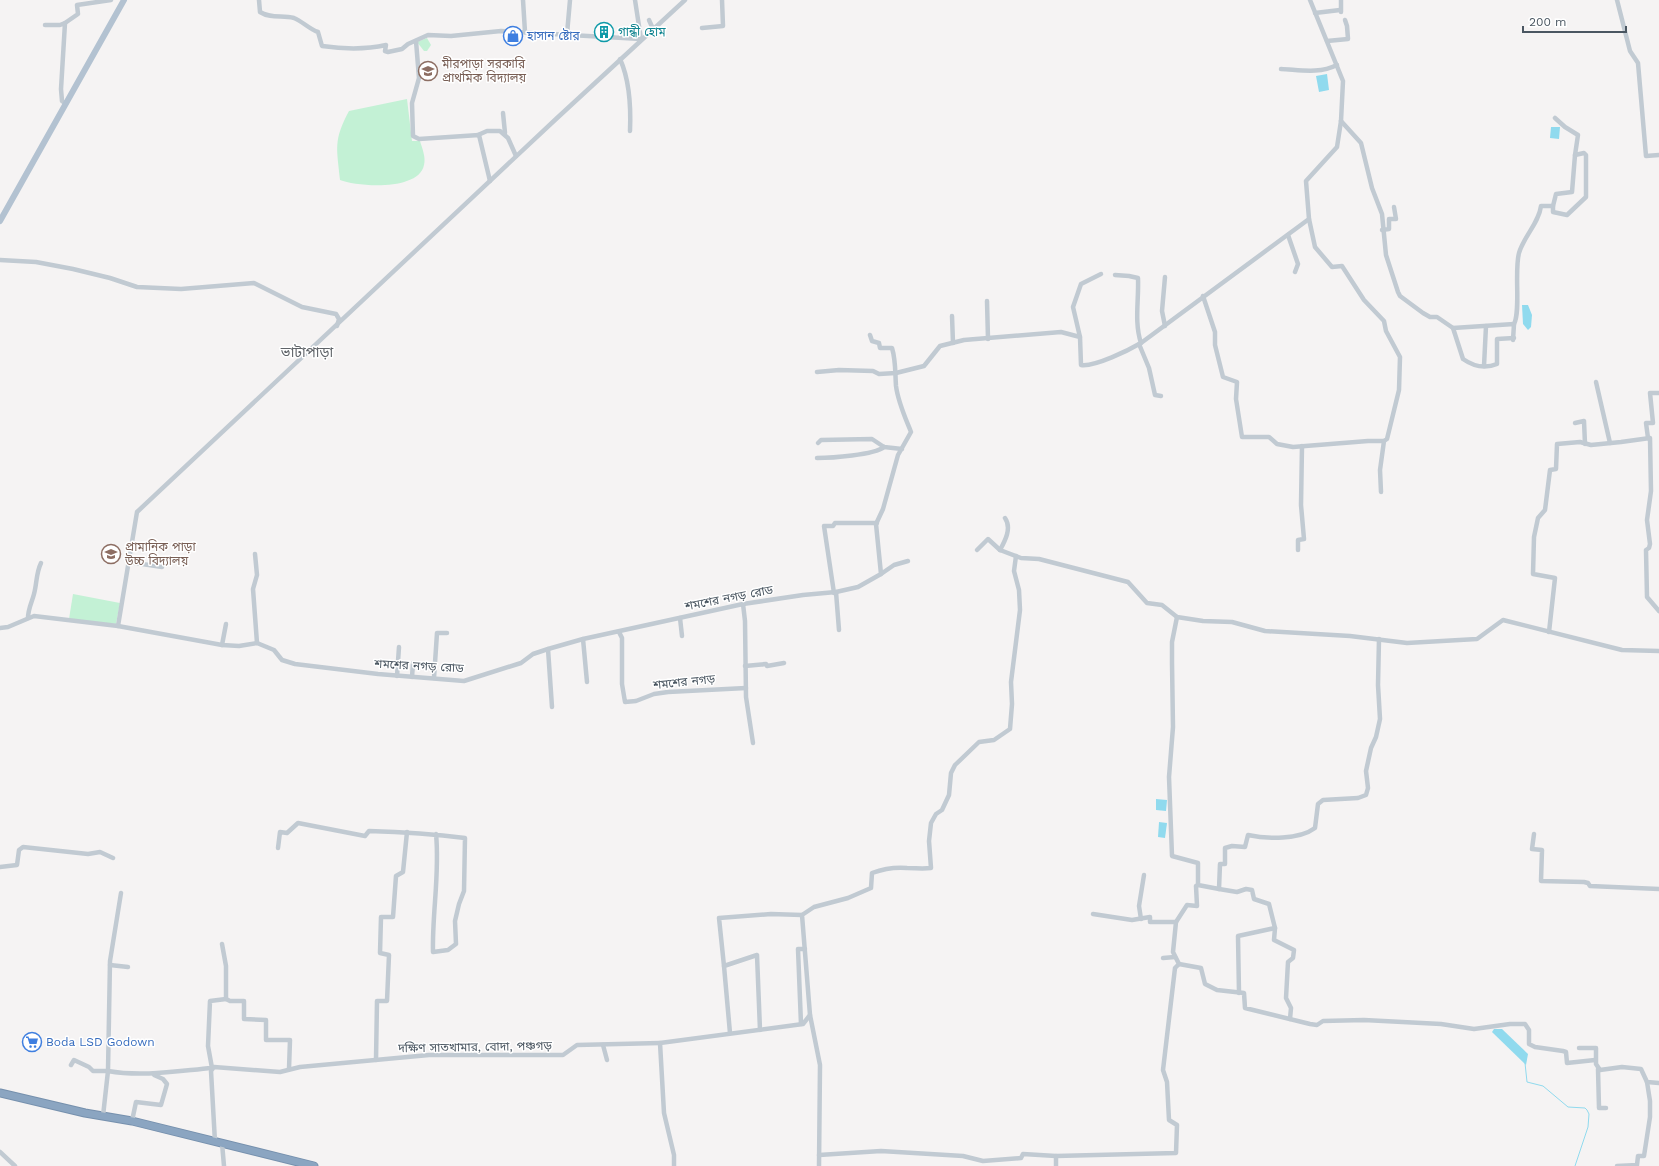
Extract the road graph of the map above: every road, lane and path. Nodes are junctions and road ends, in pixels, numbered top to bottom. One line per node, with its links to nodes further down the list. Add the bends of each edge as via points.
1 (110, 0): 15 (street, via 77,5 78,14)
2 (124, 0): 27 (main road)
3 (259, 0): 22 (street, via 260,12 267,16 295,18 318,32 322,46 339,49 386,45 388,52 402,50)
4 (523, 0): 19 (street)
5 (570, 0): 20 (street)
6 (635, 0): 21 (street)
7 (685, 0): 18 (street)
8 (722, 0): 17 (street, via 722,26)
9 (1310, 0): 12 (street)
10 (1340, 0): 12 (street, via 1340,11)
11 (1617, 0): 35 (street, via 1630,51 1638,63 1646,156)
12 (1316, 13): 23 (street)
13 (649, 20): 18 (street)
14 (1345, 20): 23 (street, via 1348,39)
15 (65, 23): 16 (street); 27 (street, via 61,90 62,101)
16 (45, 25)
17 (702, 28)
18 (653, 29): 21 (street)
19 (525, 32): 20 (street); 22 (street, via 428,35)
20 (567, 34): 21 (street)
21 (641, 39): 24 (street)
22 (416, 41): 33 (street, via 419,78 412,103 413,136 418,139)
23 (1327, 41): 25 (street)
24 (620, 59): 31 (street, via 629,96); 36 (street)
25 (1337, 65): 26 (street, via 1313,71); 30 (street, via 1343,81)
26 (1281, 68)
27 (66, 104): 41 (main road)
28 (503, 114): 32 (street)
29 (1555, 118): 34 (street, via 1578,135)
30 (1341, 121): 40 (street, via 1337,147 1306,181); 42 (street, via 1360,143 1382,214)
31 (630, 131)
32 (505, 133): 33 (street, via 496,130 484,131); 36 (street)
33 (478, 135): 37 (street)
34 (1575, 154): 38 (street, via 1572,192 1556,194); 38 (street, via 1586,155 1586,197 1567,215 1553,212)
35 (1659, 155)
36 (516, 156): 37 (street)
37 (490, 181): 53 (street)
38 (1553, 206): 52 (street, via 1541,206 1540,215 1526,235 1519,254)
39 (1394, 207): 42 (street, via 1396,218 1389,219 1389,229)
40 (1309, 219): 43 (street); 70 (street, via 1315,246 1332,267 1342,266 1364,300 1384,320 1386,331 1400,357 1399,390 1387,439)
41 (0, 221)
42 (1382, 230): 56 (street, via 1386,255 1400,296 1423,313 1437,317)
43 (1288, 234): 45 (street, via 1298,264); 49 (street)
44 (0, 260): 53 (street, via 36,262 73,269 137,287 181,289 254,284 302,307 336,314 339,319)
45 (1295, 272)
46 (1102, 274): 58 (street, via 1081,284 1074,302 1073,313)
47 (1115, 275): 61 (street, via 1138,278 1137,315)
48 (1165, 277): 54 (street, via 1162,311)
49 (1203, 296): 54 (street); 74 (street, via 1215,332 1215,345 1223,377 1237,382 1236,399 1242,438 1269,437 1277,444)
50 (987, 301): 59 (street)
51 (952, 316): 60 (street)
52 (1514, 324): 55 (street); 62 (street, via 1514,339 1497,339 1497,364)
53 (337, 326): 86 (street, via 137,512)
54 (1165, 326): 61 (street)
55 (1486, 326): 56 (street); 62 (street)
56 (1453, 328): 62 (street, via 1462,358 1475,366)
57 (870, 335): 64 (street, via 872,341 879,343 880,348 892,348)
58 (1080, 337): 59 (street, via 1061,332); 61 (street, via 1081,366 1105,360)
59 (988, 339): 60 (street)
60 (953, 342): 64 (street, via 940,346 924,366)
61 (1140, 344): 67 (street, via 1155,396)
62 (1484, 366)
63 (817, 372): 64 (street, via 839,370)
64 (896, 373): 76 (street, via 898,399 911,432)
65 (1596, 382): 72 (street)
66 (1659, 393): 69 (street, via 1650,393 1653,423 1646,423)
67 (1161, 396)
68 (1575, 423): 73 (street, via 1584,421)
69 (1648, 438): 72 (street); 93 (street, via 1651,491 1647,520 1650,544 1646,550 1647,597)
70 (1384, 442): 74 (street); 78 (street, via 1380,470)
71 (818, 443): 75 (street, via 821,440 872,439)
72 (1610, 443): 73 (street)
73 (1585, 444): 102 (street, via 1557,444 1556,469 1550,470 1545,510 1538,518 1534,537 1533,574 1555,578)
74 (1302, 446): 83 (street, via 1301,505 1304,540 1298,540)
75 (884, 447): 76 (street); 77 (street, via 834,458)
76 (902, 449): 80 (street)
77 (817, 458)
78 (1381, 492)
79 (1005, 518): 82 (street, via 1008,522 1006,539)
80 (877, 523): 90 (street); 91 (street, via 824,526)
81 (977, 550): 82 (street, via 988,539)
82 (1000, 550): 85 (street)
83 (1298, 550)
84 (255, 554): 107 (street, via 257,575 253,590)
85 (1016, 556): 94 (street, via 1039,559 1128,582 1147,603 1162,605); 134 (street, via 1014,571 1019,590 1020,610 1011,682 1010,729 994,740 979,742 955,765 951,773 949,796 931,824 930,868 907,867 872,873 871,888 848,898 814,907)
86 (127, 560): 89 (street); 98 (street)
87 (908, 561): 90 (street, শমশের নগড় রোড, via 894,565)
88 (41, 563): 95 (street, via 37,570)
89 (162, 567)
90 (880, 574): 91 (street, শমশের নগড় রোড, via 858,587)
91 (835, 592): 92 (street, শমশের নগড় রোড); 100 (street)
92 (743, 604): 96 (street, শমশের নগড় রোড); 114 (street)
93 (1659, 611)
94 (1177, 616): 106 (street, via 1203,622 1232,622 1265,631); 129 (street, via 1172,642 1173,727 1169,777 1172,856 1198,863)
95 (28, 618): 98 (street, via 34,616); 99 (street)
96 (680, 618): 101 (street, শমশের নগড় রোড); 104 (street)
97 (226, 624): 108 (street)
98 (118, 626): 108 (street)
99 (0, 628)
100 (839, 630)
101 (619, 632): 105 (street, শমশের নগড় রোড); 119 (street, শমশের নগড়, via 622,638 622,684 625,702 654,694 714,688)
102 (1549, 632): 106 (street, via 1503,620 1477,639 1407,643); 111 (street, via 1622,650)
103 (447, 634): 117 (street, via 437,633)
104 (682, 636)
105 (583, 639): 110 (street, শমশের নগড় রোড); 118 (street)
106 (1378, 639): 131 (street, via 1380,719 1376,737 1370,748 1366,771 1366,795 1358,798 1323,800 1318,804 1315,828 1311,831 1298,835 1259,838 1248,835 1245,847 1225,848 1225,864 1220,864)
107 (257, 643): 108 (street); 115 (street, শমশের নগড় রোড, via 274,650 282,660 295,664)
108 (222, 645)
109 (400, 647): 115 (street)
110 (548, 649): 117 (street, শমশের নগড় রোড, via 533,654 521,663 464,681); 120 (street)
111 (1659, 651)
112 (413, 663): 116 (street)
113 (784, 663): 114 (street)
114 (745, 666): 119 (street)
115 (398, 676): 116 (street, শমশের নগড় রোড)
116 (412, 677): 117 (street, শমশের নগড় রোড)
117 (434, 678)
118 (587, 682)
119 (746, 688): 121 (street)
120 (552, 707)
121 (753, 743)
122 (406, 832): 123 (street); 125 (street, via 369,830 365,836 298,822 287,833 280,832); 156 (street, via 403,872 396,876 393,917 381,917 380,953 389,955 387,1001 377,1001)
123 (436, 834): 123 (street, via 438,854 432,952 448,950 456,944 456,921 464,891 466,862 465,838)
124 (1534, 834): 130 (street, via 1532,849 1542,850 1541,881 1584,882 1590,886)
125 (278, 848)
126 (113, 858): 127 (street, via 100,852 88,854 23,847 19,850 17,865)
127 (0, 867)
128 (1144, 875): 135 (street, via 1139,906)
129 (1198, 885): 131 (street); 136 (street, via 1197,906 1187,905)
130 (1659, 888)
131 (1219, 889): 137 (street, via 1237,892 1252,890 1254,900 1269,904)
132 (121, 893): 143 (street)
133 (1093, 914): 135 (street)
134 (802, 915): 139 (street); 144 (street, via 771,914 719,918)
135 (1141, 919): 136 (street, via 1150,917 1150,922)
136 (1176, 922): 140 (street, via 1173,952)
137 (1275, 928): 146 (street, via 1238,936); 149 (street, via 1274,940 1294,950 1293,958 1288,962 1286,998 1291,1008)
138 (222, 944): 147 (street, via 226,966)
139 (805, 949): 148 (street); 150 (street, via 798,949)
140 (1175, 957): 141 (street); 142 (street)
141 (1164, 958)
142 (1179, 964): 146 (street, via 1201,968 1205,984 1213,989); 174 (street, via 1175,968 1163,1070 1167,1082 1169,1120 1177,1125 1176,1153)
143 (110, 965): 145 (street); 163 (street)
144 (724, 966): 151 (street, via 757,955); 152 (street)
145 (128, 967)
146 (1239, 993): 149 (street, via 1244,993 1245,1008)
147 (226, 999): 160 (street, via 210,1001 208,1046); 161 (street, via 244,1001 244,1019 266,1020 266,1040 290,1040)
148 (810, 1015): 150 (street); 173 (street, via 820,1065)
149 (1290, 1019): 158 (street, via 1317,1025 1323,1021 1364,1020 1441,1024 1474,1029 1525,1024 1529,1030 1529,1044 1563,1050 1566,1052 1567,1063)
150 (800, 1024): 151 (street, দক্ষিণ সাতখামার, বোদা, পঞ্চগড়)
151 (760, 1030): 152 (street, দক্ষিণ সাতখামার, বোদা, পঞ্চগড়)
152 (730, 1033): 153 (street, দক্ষিণ সাতখামার, বোদা, পঞ্চগড়)
153 (660, 1043): 154 (street, দক্ষিণ সাতখামার, বোদা, পঞ্চগড়); 178 (street, via 664,1113 674,1155)
154 (604, 1045): 156 (street, দক্ষিণ সাতখামার, বোদা, পঞ্চগড়, via 576,1045 563,1055 429,1055); 157 (street)
155 (1579, 1048): 158 (street, via 1596,1048)
156 (376, 1060): 161 (street, দক্ষিণ সাতখামার, বোদা, পঞ্চগড়)
157 (607, 1060)
158 (1595, 1060): 162 (street)
159 (71, 1065): 163 (street, দক্ষিণ সাতখামার, বোদা, পঞ্চগড়, via 74,1060 93,1071)
160 (212, 1068): 161 (street, দক্ষিণ সাতখামার, বোদা, পঞ্চগড়, via 280,1072); 163 (street, দক্ষিণ সাতখামার, বোদা, পঞ্চগড়, via 140,1074); 171 (street)
161 (289, 1069)
162 (1598, 1069): 165 (street, via 1641,1069); 168 (street, via 1599,1108)
163 (108, 1071): 169 (street)
164 (154, 1075): 170 (street, via 167,1084 161,1105 136,1102)
165 (1646, 1082): 166 (street); 181 (street, via 1650,1117 1644,1156 1638,1156 1637,1165)
166 (1659, 1083)
167 (0, 1093): 169 (highway)
168 (1606, 1108)
169 (103, 1116): 170 (highway)
170 (132, 1121): 171 (highway)
171 (219, 1143): 176 (street); 177 (highway)
172 (0, 1152): 175 (street)
173 (819, 1155): 174 (street, via 881,1151 963,1156 983,1162 1021,1158 1023,1154); 179 (street)
174 (1056, 1156): 180 (street)
175 (14, 1166)
176 (224, 1166)
177 (314, 1166)
178 (674, 1166)
179 (819, 1166)
180 (1056, 1166)
181 (1617, 1166)

